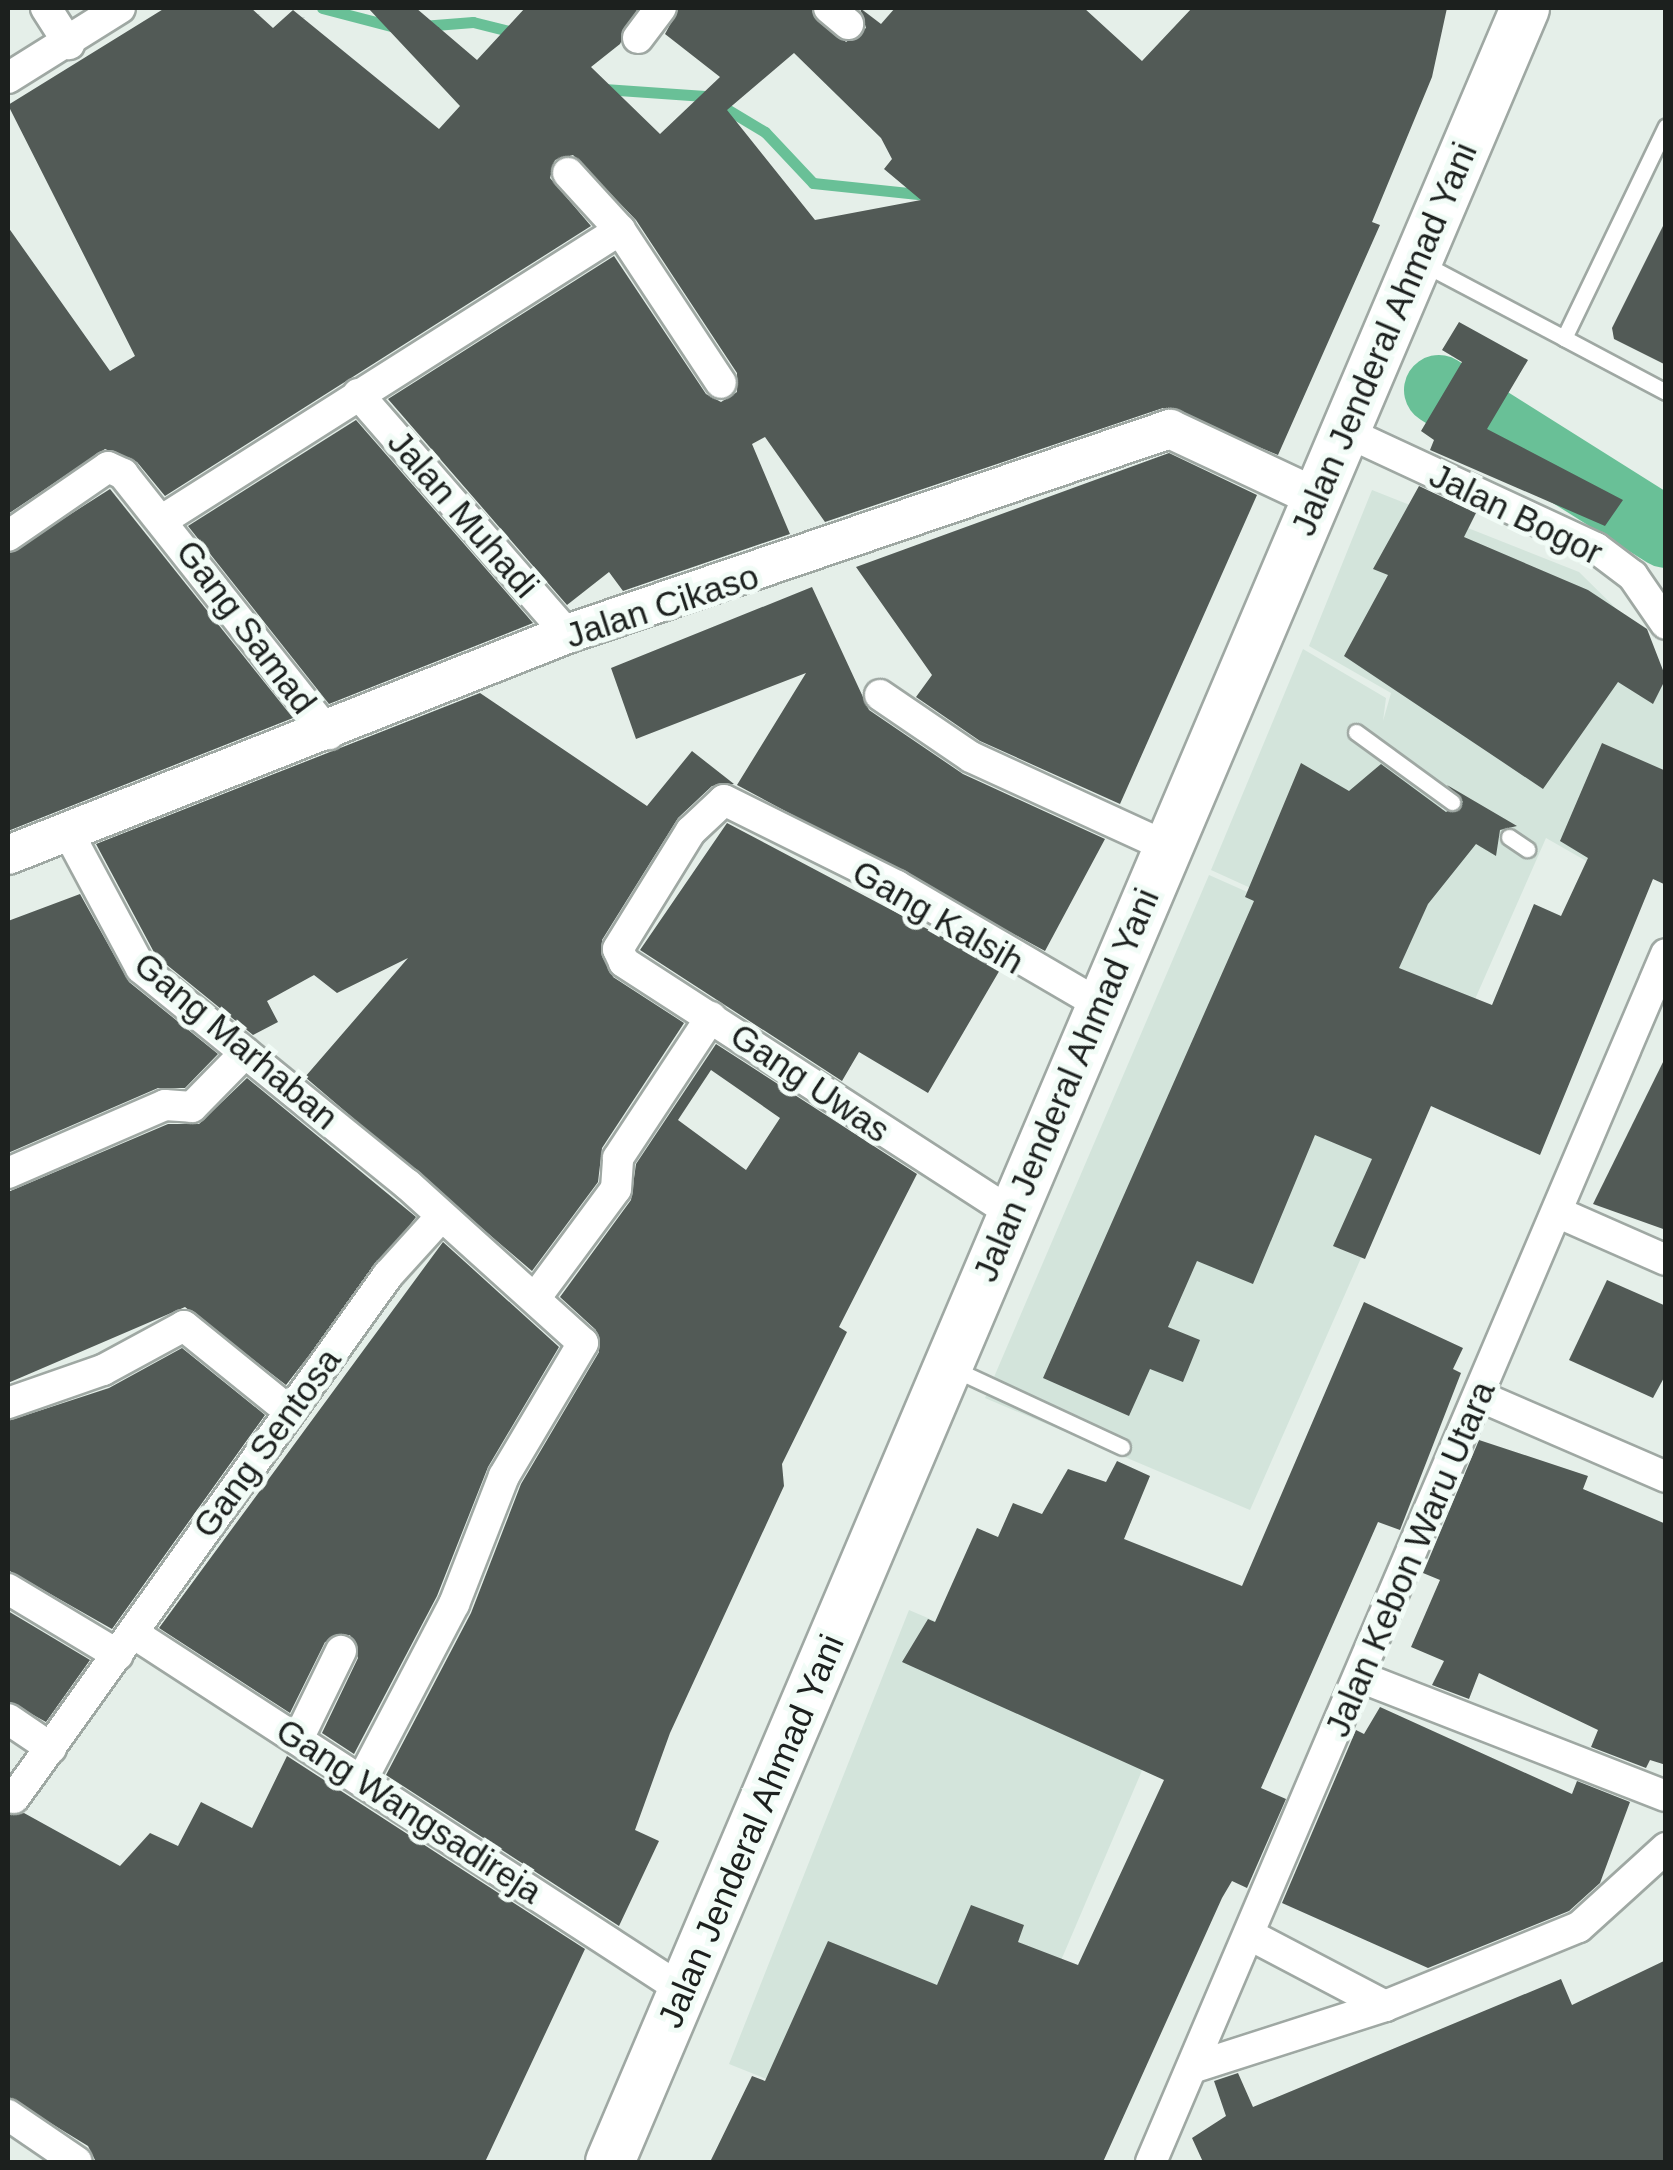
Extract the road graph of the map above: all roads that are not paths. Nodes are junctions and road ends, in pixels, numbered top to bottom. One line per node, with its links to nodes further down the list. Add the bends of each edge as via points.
1 (46, 8): 6 (street)
2 (120, 8): 6 (street)
3 (661, 8): 5 (street)
4 (1515, 11): 11 (main road, Jalan Jenderal Ahmad Yani)
5 (638, 38)
6 (70, 44): 7 (street)
7 (8, 78)
8 (1666, 126): 12 (lane)
9 (568, 173): 10 (street)
10 (620, 230): 13 (street); 15 (street)
11 (1416, 260): 12 (lane); 16 (main road, Jalan Jenderal Ahmad Yani)
12 (1564, 338): 14 (lane)
13 (720, 384)
14 (1666, 392)
15 (358, 394): 18 (street); 21 (street, Jalan Muhadi)
16 (1344, 432): 17 (main road, Jalan Jenderal Ahmad Yani); 20 (street, Jalan Bogor, via 1596,548 1633,576)
17 (1316, 498): 21 (street, Jalan Cikaso, via 1170,430); 28 (main road, Jalan Jenderal Ahmad Yani)
18 (164, 519): 19 (street, Gang Samad, via 108,466); 24 (street, Gang Samad)
19 (8, 536)
20 (1666, 624)
21 (567, 634): 24 (street, Jalan Cikaso)
22 (880, 695): 28 (street, via 971,758)
23 (1356, 732): 25 (lane)
24 (329, 734): 26 (street, Jalan Cikaso)
25 (1452, 802)
26 (69, 834): 30 (street, Jalan Cikaso); 35 (street, Gang Marhaban, via 141,968)
27 (1509, 838): 29 (lane)
28 (1168, 847): 33 (main road, Jalan Jenderal Ahmad Yani)
29 (1527, 849)
30 (8, 856)
31 (618, 949): 33 (street, Gang Kalsih, via 692,831 724,800 897,886); 34 (street, Gang Uwas, via 624,962)
32 (1666, 954): 38 (street, Jalan Kebon Waru Utara)
33 (1099, 1004): 37 (main road, Jalan Jenderal Ahmad Yani)
34 (712, 1017): 37 (street, Gang Uwas); 41 (street, via 618,1158 616,1189)
35 (245, 1053): 36 (street, via 192,1107 165,1105); 39 (street, Gang Marhaban)
36 (8, 1172)
37 (1010, 1212): 42 (main road, Jalan Jenderal Ahmad Yani)
38 (1557, 1212): 40 (street); 43 (street, Jalan Kebon Waru Utara)
39 (440, 1219): 41 (street); 45 (street, Gang Sentosa)
40 (1666, 1260)
41 (546, 1306): 55 (street, via 583,1343 581,1356 504,1476 454,1604)
42 (947, 1365): 46 (lane); 60 (main road, Jalan Jenderal Ahmad Yani)
43 (1479, 1396): 47 (street); 51 (street, Jalan Kebon Waru Utara)
44 (8, 1404): 45 (street, via 103,1370 184,1326)
45 (289, 1411): 49 (street, Gang Sentosa)
46 (1122, 1447)
47 (1666, 1477)
48 (8, 1589): 49 (street, Gang Wangsadireja)
49 (126, 1644): 53 (street, Gang Wangsadireja); 54 (street, Gang Sentosa)
50 (341, 1651): 53 (street)
51 (1360, 1678): 56 (street); 59 (street, Jalan Kebon Waru Utara)
52 (8, 1719): 54 (street)
53 (298, 1738): 55 (street, Gang Wangsadireja)
54 (51, 1748): 57 (street, Gang Sentosa)
55 (362, 1780): 60 (street, Gang Wangsadireja)
56 (1666, 1796)
57 (14, 1798)
58 (1666, 1848): 61 (street, via 1580,1928)
59 (1250, 1936): 61 (street); 62 (street, Jalan Kebon Waru Utara)
60 (684, 1991): 65 (main road, Jalan Jenderal Ahmad Yani)
61 (1385, 2006): 62 (street)
62 (1195, 2067): 66 (street, Jalan Kebon Waru Utara)
63 (8, 2116): 64 (street)
64 (77, 2162)
65 (610, 2162)
66 (1151, 2162)

